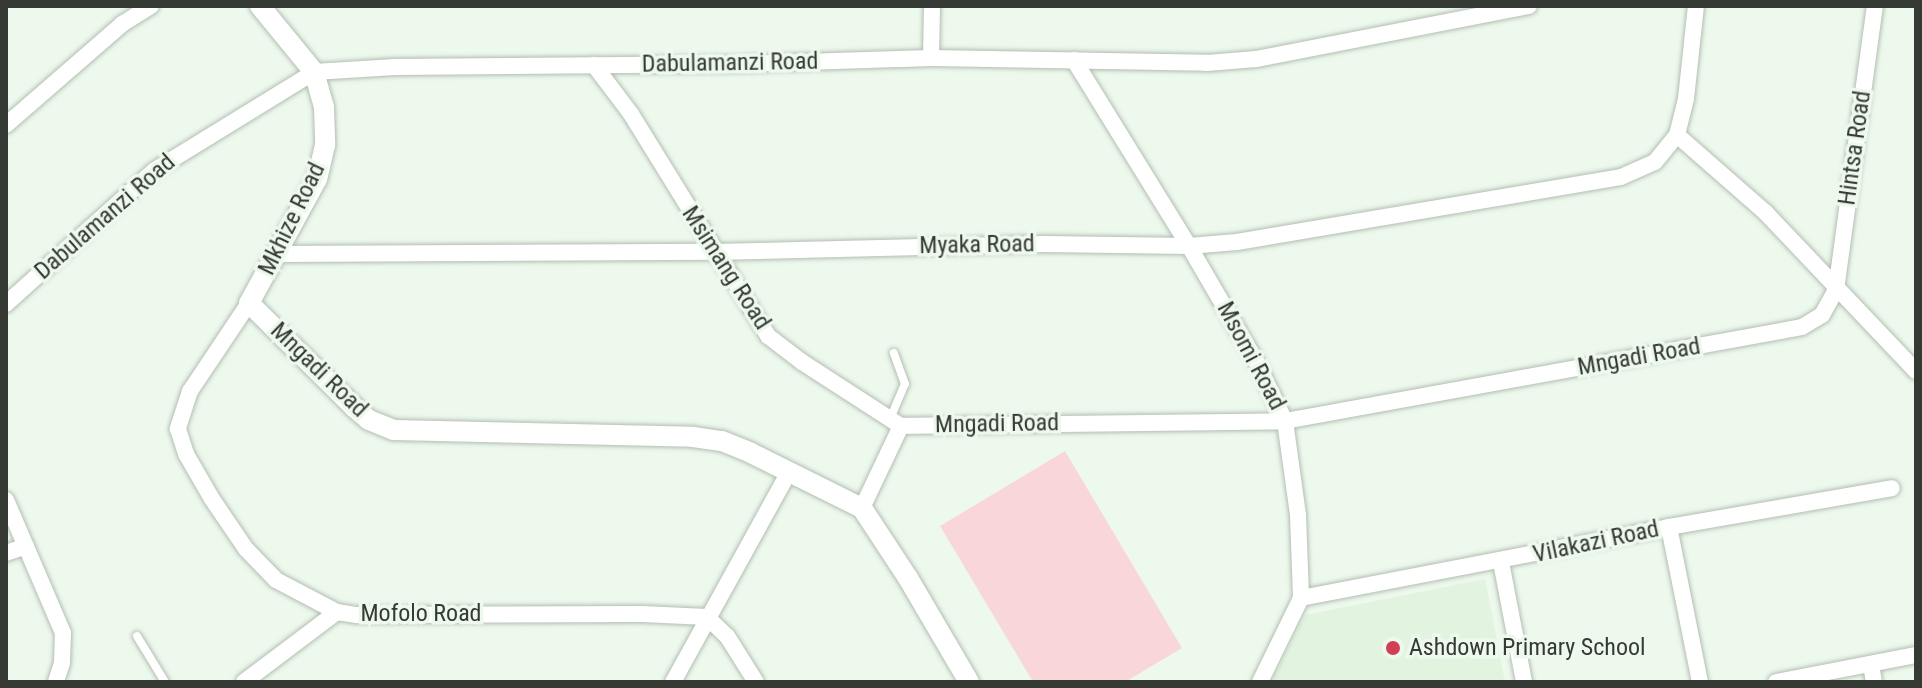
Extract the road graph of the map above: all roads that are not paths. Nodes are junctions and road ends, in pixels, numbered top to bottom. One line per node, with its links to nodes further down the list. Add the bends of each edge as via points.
1 (151, 6): 12 (street, via 122,24)
2 (260, 6): 11 (street, Mkhize Road)
3 (932, 6): 8 (street)
4 (1529, 6): 7 (street, Dabulamanzi Road)
5 (1696, 6): 13 (street)
6 (1875, 6): 17 (street, Hintsa Road)
7 (1458, 13): 9 (street, Dabulamanzi Road, via 1256,59)
8 (931, 58): 9 (street, Dabulamanzi Road); 10 (street, Dabulamanzi Road)
9 (1074, 60): 14 (street, Msomi Road)
10 (594, 65): 11 (street, Dabulamanzi Road); 15 (street, Msimang Road, via 631,114)
11 (314, 72): 16 (street, Mkhize Road, via 324,108 323,161); 19 (street, Dabulamanzi Road, via 155,170)
12 (6, 125)
13 (1677, 135): 14 (street, Myaka Road, via 1666,153 1621,177); 17 (street, via 1766,213)
14 (1189, 246): 15 (street, Myaka Road); 22 (street, Msomi Road)
15 (714, 252): 16 (street, Myaka Road); 23 (street, Msimang Road, via 768,336)
16 (277, 254): 18 (street, Mkhize Road)
17 (1836, 290): 21 (street); 22 (street, Mngadi Road, via 1822,315 1783,332)
18 (249, 303): 24 (street, Mkhize Road, via 190,391); 25 (street, Mngadi Road, via 355,408 394,430 693,437 722,441)
19 (6, 304)
20 (894, 353): 23 (lane, via 905,384)
21 (1916, 371)
22 (1285, 421): 23 (street, Mngadi Road); 33 (street, Msomi Road, via 1298,515)
23 (896, 423): 28 (street, Mngadi Road)
24 (178, 429): 34 (street, Mofolo Road, via 186,454 246,549 276,580)
25 (789, 472): 28 (street, Mngadi Road); 35 (street)
26 (1892, 488): 29 (street, Vilakazi Road)
27 (6, 500): 30 (street)
28 (862, 508): 44 (street)
29 (1669, 527): 32 (street, Vilakazi Road); 47 (street)
30 (26, 546): 31 (street); 39 (street, via 63,633)
31 (6, 553)
32 (1501, 562): 33 (street, Vilakazi Road); 46 (street)
33 (1301, 598): 45 (street, Msomi Road)
34 (337, 612): 35 (street, Mofolo Road); 41 (street)
35 (707, 617): 42 (street); 43 (street, via 727,636)
36 (137, 636): 40 (lane)
37 (1916, 655): 38 (street)
38 (1871, 664): 48 (street); 49 (street)
39 (56, 682)
40 (165, 682)
41 (244, 682)
42 (673, 682)
43 (756, 682)
44 (969, 682)
45 (1260, 682)
46 (1524, 682)
47 (1700, 682)
48 (1776, 682)
49 (1874, 682)

